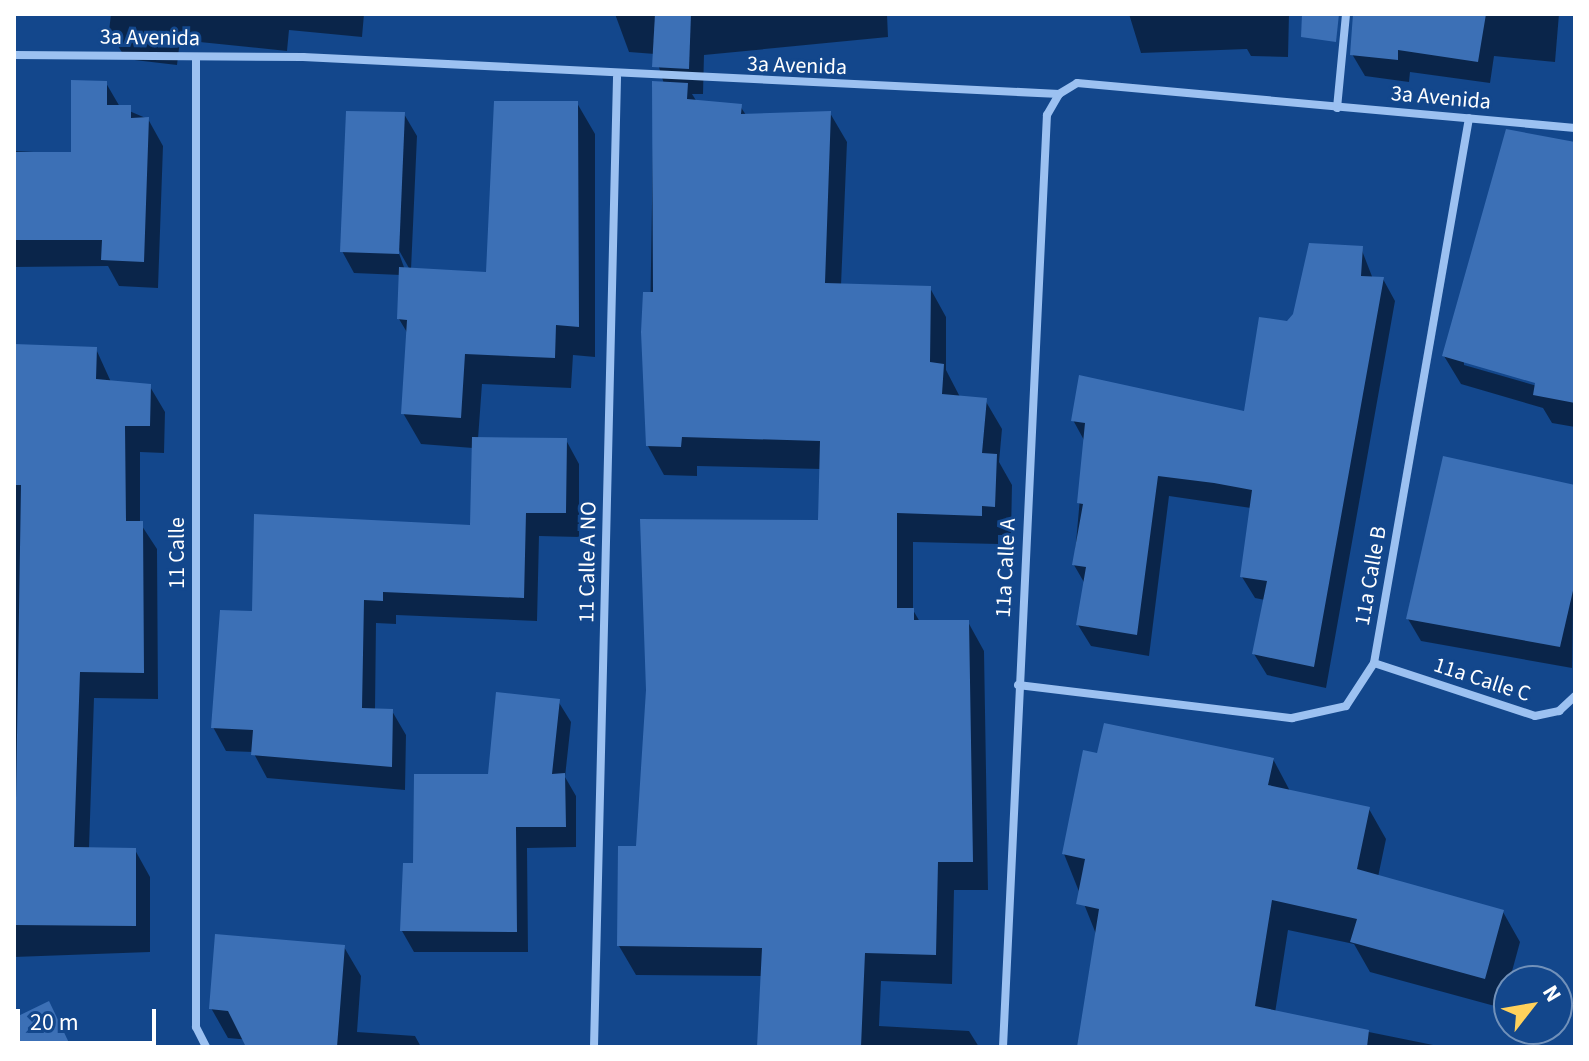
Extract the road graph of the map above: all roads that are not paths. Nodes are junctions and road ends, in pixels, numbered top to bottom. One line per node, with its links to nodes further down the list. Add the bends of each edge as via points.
1 (1346, 14): 6 (street)
2 (14, 55): 3 (street, 3a Avenida)
3 (196, 57): 4 (street, 3a Avenida); 12 (street, 11 Calle, via 196,1027)
4 (617, 77): 5 (street, 3a Avenida); 13 (street, 11 Calle A NO)
5 (1059, 94): 6 (street, 3a Avenida, via 1077,83); 10 (street, 11a Calle A, via 1047,115)
6 (1337, 108): 7 (street, 3a Avenida)
7 (1469, 118): 8 (street, 3a Avenida); 9 (street, 11a Calle B)
8 (1575, 128)
9 (1374, 663): 10 (street, 11a Calle B, via 1346,706 1292,718); 11 (street, 11a Calle C, via 1535,716 1559,711)
10 (1018, 685): 14 (street, 11a Calle A)
11 (1575, 696)
12 (206, 1047)
13 (594, 1047)
14 (1003, 1047)

